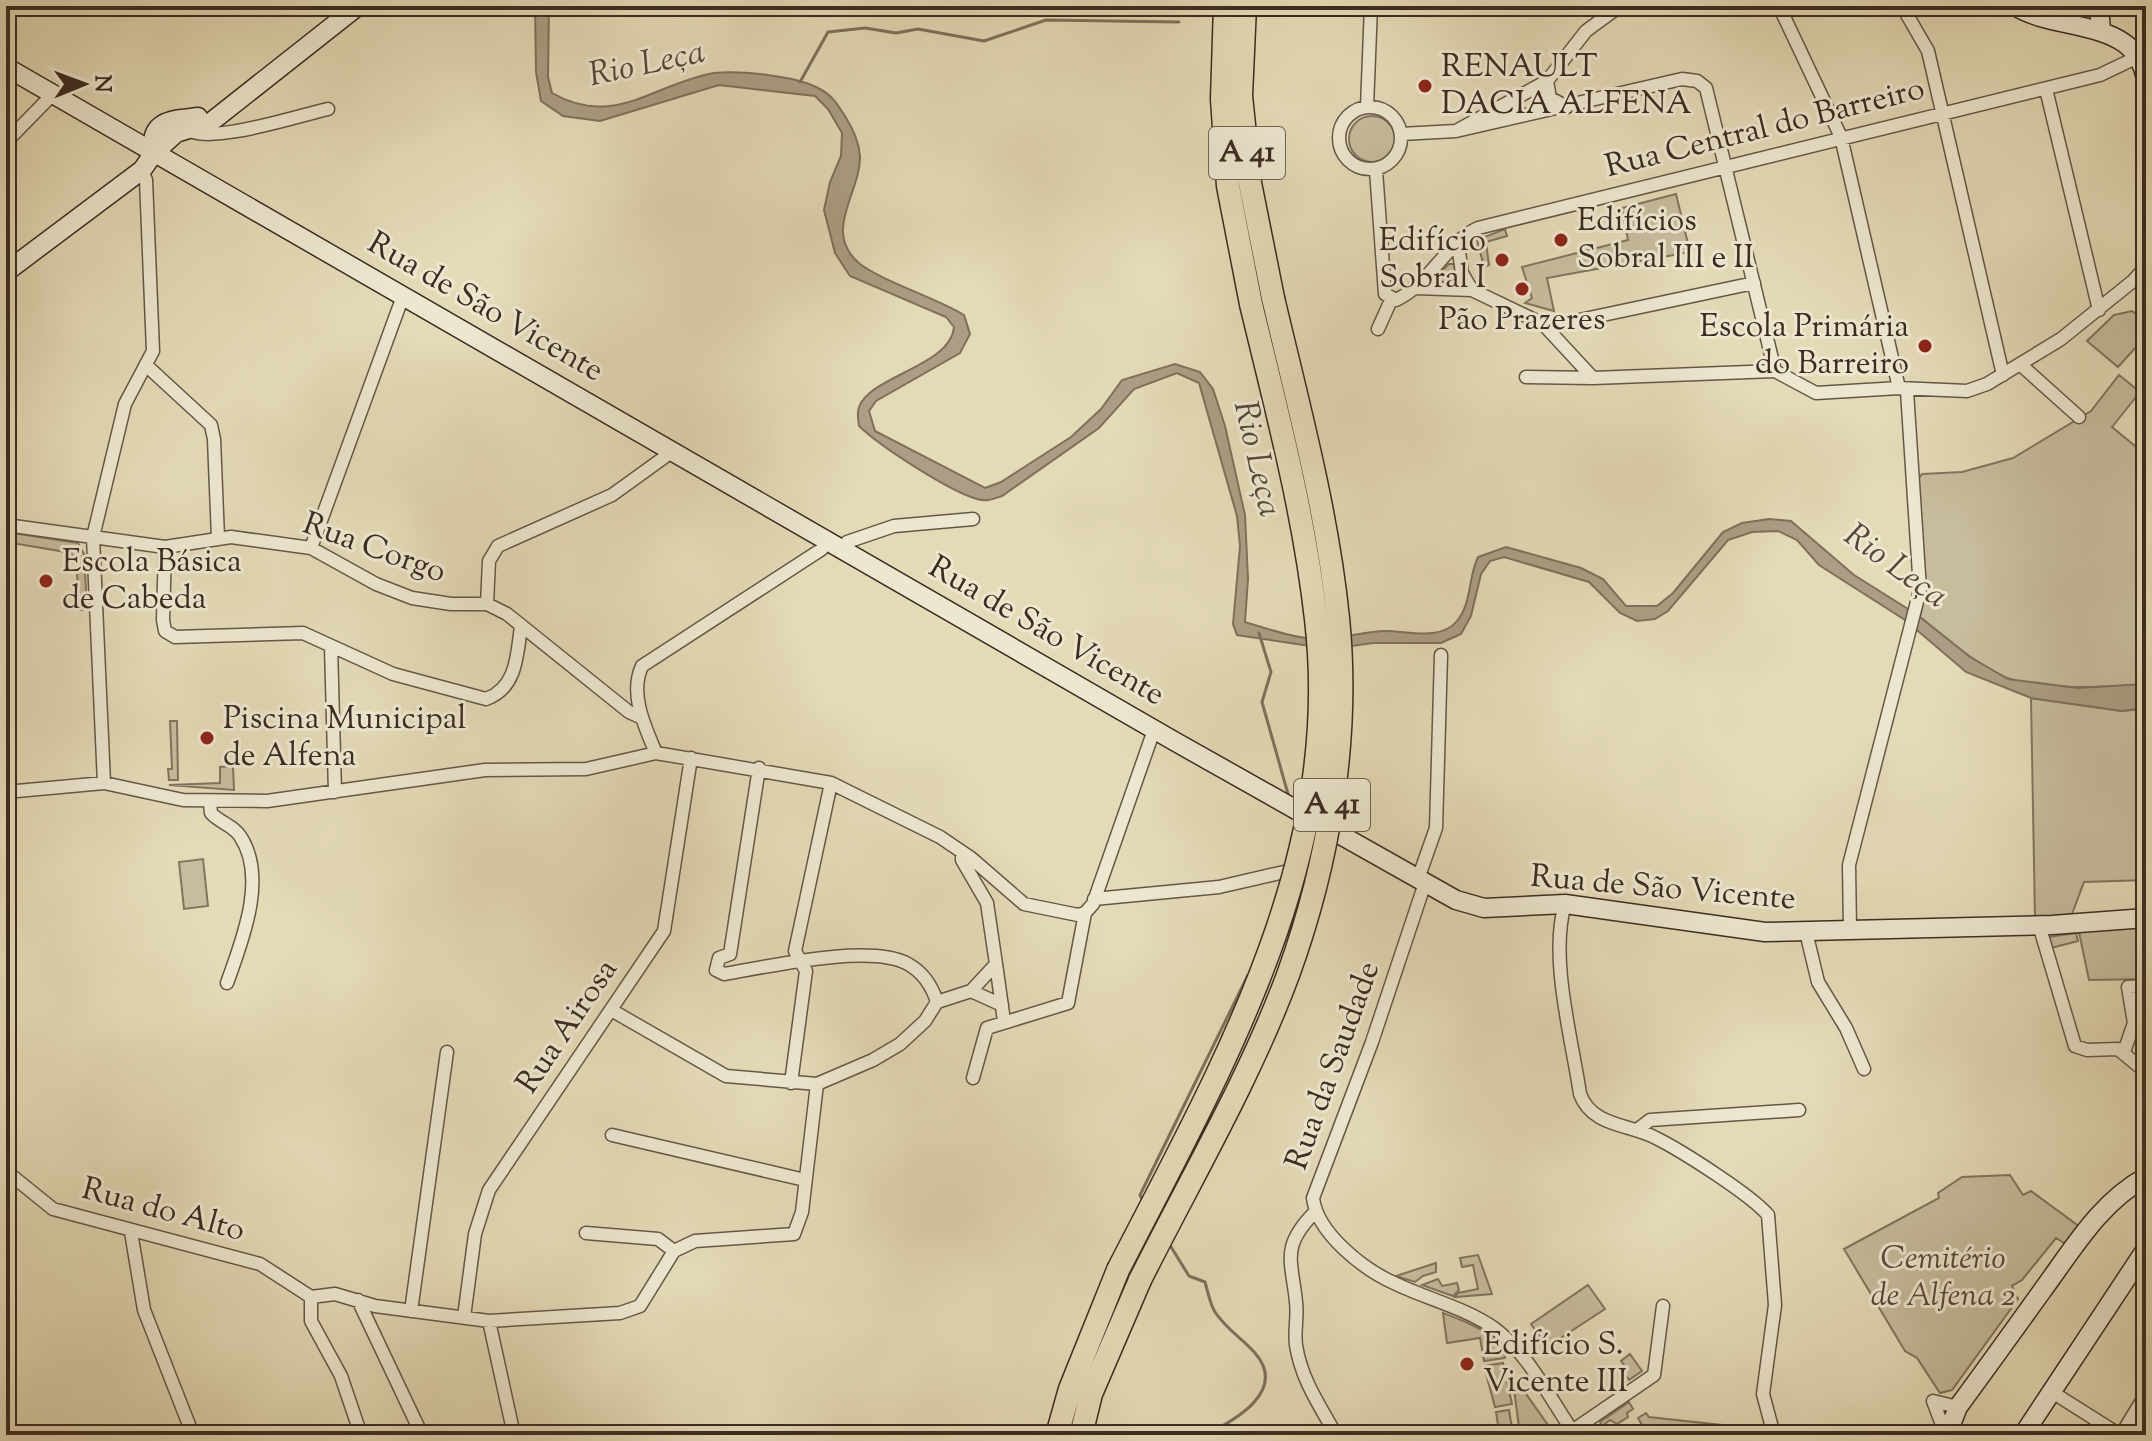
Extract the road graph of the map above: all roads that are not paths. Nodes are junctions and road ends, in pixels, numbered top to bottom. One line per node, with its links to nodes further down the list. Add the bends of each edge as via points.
1 (358, 6): 20 (main road)
2 (1225, 6): 125 (highway, A 41, bridge, via 1222,99 1228,186 1300,513 1317,621 1313,784 1296,875 1266,968 1220,1071 1118,1270)
3 (1245, 6): 126 (highway, A 41, bridge, via 1241,96 1250,183 1322,509 1338,619 1341,705 1335,789 1316,881 1287,976 1140,1280 1091,1394)
4 (1371, 6): 17 (street)
5 (1620, 6): 13 (street, via 1586,31)
6 (1779, 6): 26 (street)
7 (1902, 6): 21 (street, via 1928,51)
8 (2015, 6): 10 (main road)
9 (2099, 6): 10 (main road)
10 (2101, 31): 11 (main road)
11 (2143, 54): 14 (main road); 15 (street, Rua Central do Barreiro, via 2100,75)
12 (6, 67): 16 (main road, Rua de São Vicente)
13 (1547, 81): 18 (street, via 1550,98); 24 (street)
14 (2146, 81)
15 (2046, 89): 21 (street, Rua Central do Barreiro); 41 (street)
16 (53, 94): 27 (street); 28 (main road, Rua de São Vicente)
17 (1367, 107): 25 (street, via 1393,117); 31 (street, via 1343,122 1339,146 1357,167)
18 (1567, 107): 24 (street); 29 (street, via 1682,79 1697,81 1706,88)
19 (328, 109): 23 (street, via 215,135)
20 (220, 112): 23 (main road, via 211,122); 28 (main road, via 162,125 152,138)
21 (1944, 112): 26 (street, Rua Central do Barreiro); 47 (street)
22 (2144, 114): 32 (street)
23 (187, 129): 28 (main road)
24 (1456, 131): 25 (street)
25 (1401, 134): 31 (street, via 1394,159)
26 (1841, 137): 29 (street, Rua Central do Barreiro); 50 (street)
27 (6, 142)
28 (154, 153): 30 (main road); 39 (main road, Rua de São Vicente)
29 (1725, 165): 33 (street, Rua Central do Barreiro, via 1506,219 1468,233); 36 (street)
30 (142, 170): 35 (main road); 45 (street, via 153,296)
31 (1376, 170): 40 (street, via 1385,294)
32 (2146, 196)
33 (1458, 245): 37 (street, Rua Central do Barreiro); 38 (street, via 1463,278)
34 (2146, 255): 41 (street, via 2142,271)
35 (6, 272)
36 (1754, 283): 42 (street); 46 (street)
37 (1416, 288): 38 (street); 40 (street)
38 (1472, 290): 42 (street)
39 (403, 296): 52 (main road, Rua de São Vicente); 59 (street)
40 (1391, 300): 43 (street)
41 (2099, 310): 44 (street)
42 (1543, 324): 49 (street)
43 (1378, 329)
44 (2021, 365): 47 (street); 51 (street)
45 (148, 367): 55 (street, via 138,375 125,404); 56 (street, via 211,425)
46 (1775, 371): 49 (street); 50 (street, via 1816,393)
47 (2003, 375): 50 (street, via 1967,391)
48 (1526, 377): 49 (street)
49 (1593, 378)
50 (1903, 390): 83 (street, via 1920,590 1849,865)
51 (2079, 417)
52 (673, 451): 57 (main road, Rua de São Vicente); 61 (street, via 612,495 498,546 489,561)
53 (973, 519): 60 (street, via 894,526 847,542)
54 (6, 525): 55 (street, Rua Corgo)
55 (93, 537): 58 (street, Rua Corgo); 70 (street)
56 (218, 538): 58 (street, Rua Corgo); 59 (street, Rua Corgo)
57 (826, 539): 60 (main road, Rua de São Vicente); 65 (street, via 822,549 642,666)
58 (165, 547): 63 (street, via 165,631 175,637 303,633)
59 (311, 548): 61 (street, Rua Corgo, via 412,598)
60 (843, 549): 66 (main road, Rua de São Vicente)
61 (487, 604): 62 (street)
62 (521, 626): 63 (street, via 510,683 501,694 486,699 393,674); 65 (street)
63 (331, 646): 73 (street)
64 (1441, 655): 77 (street, Rua da Saudade, via 1436,828)
65 (640, 717): 67 (street)
66 (1154, 730): 77 (main road, Rua de São Vicente); 78 (street)
67 (656, 753): 68 (street); 73 (street, via 586,769 485,770)
68 (691, 758): 69 (street); 92 (street, Rua Airosa, via 664,931)
69 (759, 768): 71 (street); 85 (street, via 730,954 719,958 716,970 724,974)
70 (104, 783): 72 (street); 74 (street)
71 (831, 783): 75 (street); 85 (street, via 795,951)
72 (6, 792)
73 (335, 792): 74 (street)
74 (210, 803): 87 (street, via 211,813 238,833 250,853 248,909)
75 (962, 853): 80 (street, via 1024,904 1069,915); 86 (street, via 987,903)
76 (1284, 872): 78 (street, via 1219,887)
77 (1422, 881): 79 (main road, Rua de São Vicente, via 1484,908); 107 (street, Rua da Saudade, via 1372,1042 1313,1198)
78 (1094, 899): 80 (street)
79 (1565, 904): 84 (main road, Rua de São Vicente, via 1740,930); 102 (street, via 1561,958 1580,1094 1587,1108 1604,1121)
80 (1085, 913): 93 (street, via 1068,1003)
81 (2146, 918): 82 (main road, Rua de São Vicente)
82 (2039, 925): 83 (main road, Rua de São Vicente); 95 (street, via 2075,1046)
83 (1850, 930): 84 (main road, Rua de São Vicente)
84 (1806, 932): 96 (street, via 1818,982)
85 (801, 961): 90 (street, via 832,956 898,960 925,977); 99 (street, via 806,971)
86 (996, 964): 89 (street); 91 (street)
87 (227, 983)
88 (2146, 986): 95 (street, via 2128,987 2134,1023)
89 (971, 991): 90 (street); 91 (street)
90 (937, 1002): 100 (street, via 900,1044)
91 (1002, 1005): 93 (street)
92 (613, 1011): 99 (street, via 726,1076); 116 (street, Rua Airosa, via 489,1190 475,1234)
93 (1004, 1021): 98 (street, via 987,1028)
94 (447, 1052): 115 (street)
95 (2124, 1052): 97 (street)
96 (1864, 1069)
97 (2146, 1072)
98 (973, 1078)
99 (791, 1083): 100 (street)
100 (817, 1084): 106 (street)
101 (1799, 1110): 102 (street, via 1650,1120)
102 (1637, 1130): 128 (street, via 1768,1215 1775,1305 1763,1394)
103 (612, 1135): 106 (street)
104 (6, 1171): 108 (street, Rua do Alto, via 53,1209)
105 (2146, 1177): 129 (main road, via 2105,1207 1958,1407)
106 (805, 1180): 111 (street, via 794,1234 695,1241)
107 (1315, 1212): 120 (street, Rua da Saudade, via 1333,1236 1384,1278 1466,1312 1505,1337); 127 (street, via 1299,1230 1288,1263 1297,1303 1295,1342 1307,1384)
108 (131, 1232): 112 (street, Rua do Alto, via 260,1264); 121 (street, via 144,1310)
109 (586, 1233): 111 (street, via 658,1239)
110 (2146, 1249): 118 (main road)
111 (674, 1251): 117 (street, via 640,1306 631,1311)
112 (311, 1297): 113 (street, via 335,1294); 122 (street, via 311,1321 341,1376)
113 (358, 1300): 115 (street); 123 (street)
114 (1663, 1306): 120 (street, via 1654,1375)
115 (411, 1311): 116 (street)
116 (464, 1317): 117 (street)
117 (489, 1321): 124 (street)
118 (2052, 1392): 130 (main road); 131 (street)
119 (2146, 1394): 131 (street)
120 (1574, 1433)
121 (193, 1435)
122 (361, 1435)
123 (422, 1435)
124 (514, 1435)
125 (1057, 1435)
126 (1081, 1435)
127 (1336, 1435)
128 (1774, 1435)
129 (1947, 1435)
130 (2023, 1435)
131 (2120, 1435)

